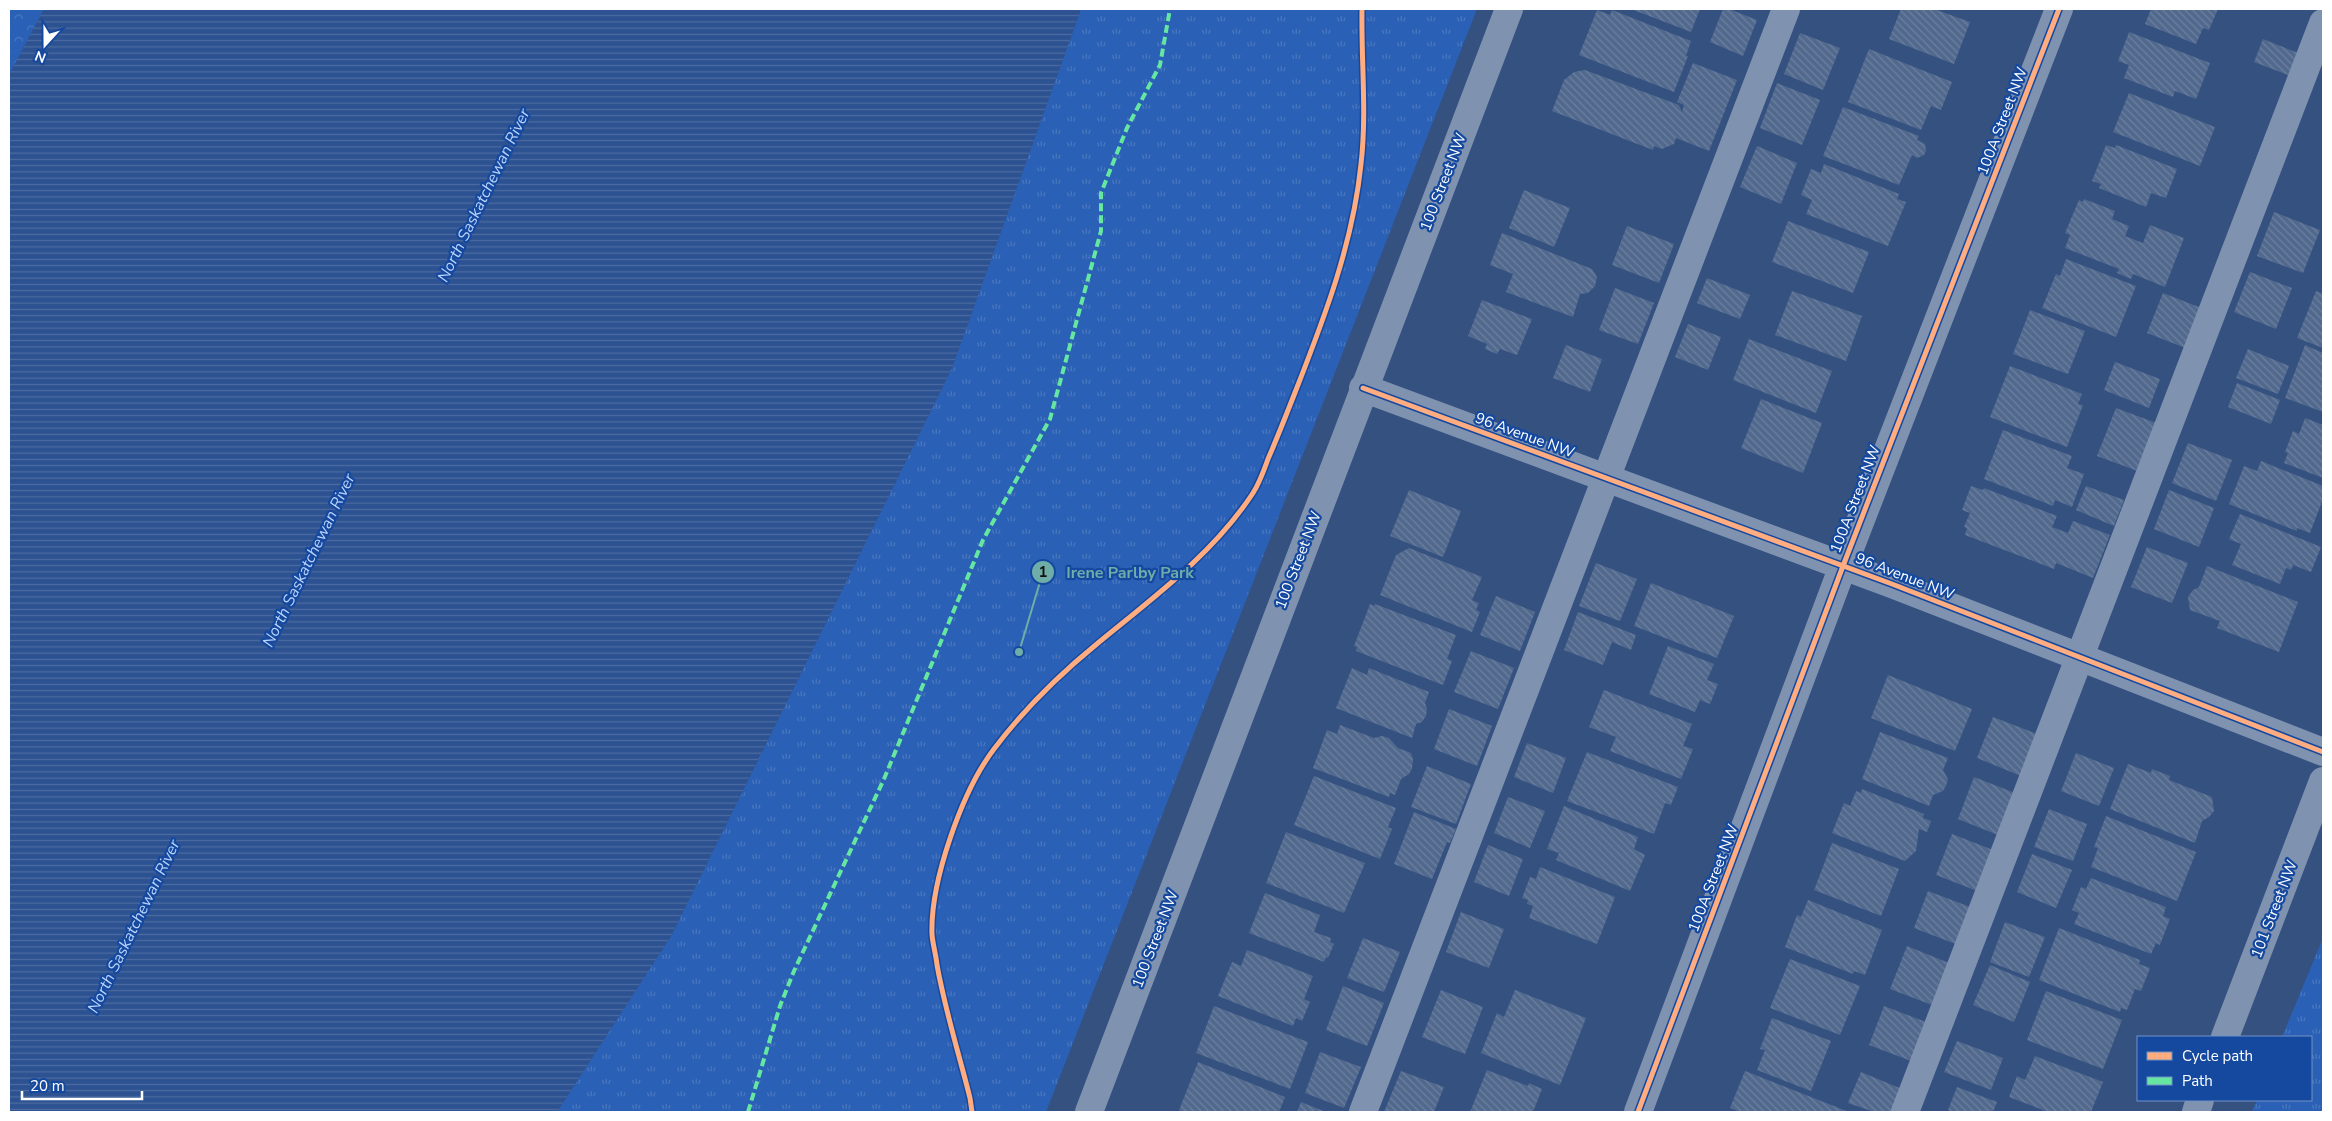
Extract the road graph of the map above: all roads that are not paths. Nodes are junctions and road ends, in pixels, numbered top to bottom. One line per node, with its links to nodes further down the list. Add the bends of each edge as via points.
1 (1509, 9): 5 (street, 100 Street NW)
2 (1786, 9): 6 (street)
3 (2059, 9): 7 (street, 100A Street NW)
4 (2323, 23): 8 (street)
5 (1363, 388): 6 (street, 96 Avenue NW); 12 (street, 100 Street NW)
6 (1607, 479): 7 (street, 96 Avenue NW); 13 (street)
7 (1843, 566): 8 (street, 96 Avenue NW); 14 (street, 100A Street NW)
8 (2080, 656): 9 (street, 96 Avenue NW); 15 (street)
9 (2323, 752)
10 (2323, 781): 11 (street, 101 Street NW)
11 (2224, 1036)
12 (1089, 1112)
13 (1363, 1112)
14 (1638, 1112)
15 (1905, 1112)

